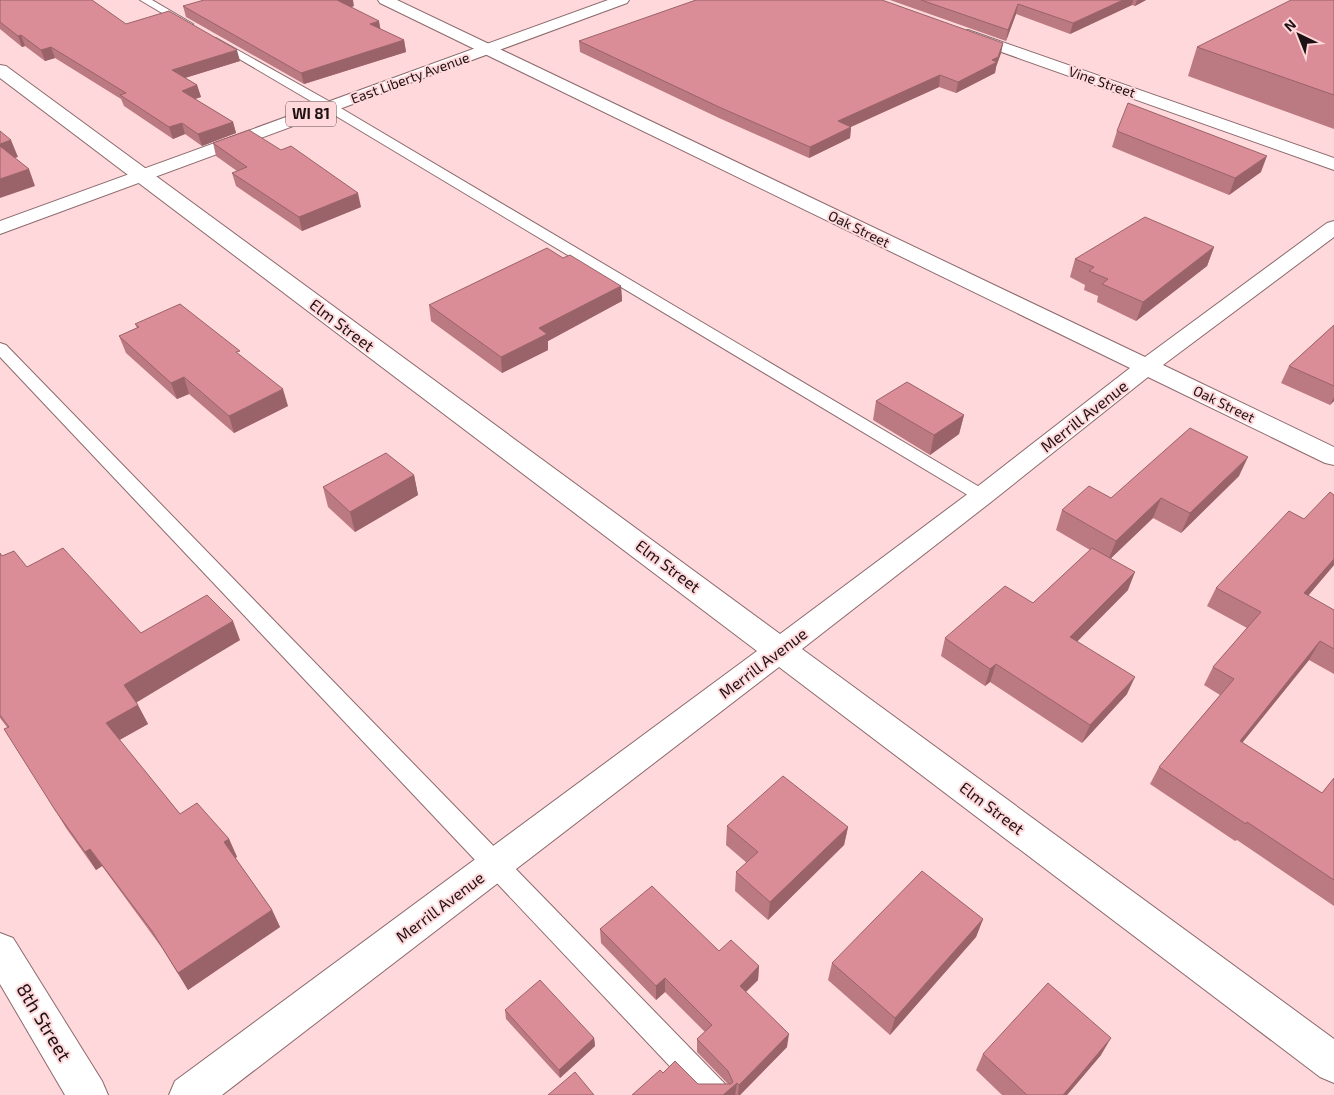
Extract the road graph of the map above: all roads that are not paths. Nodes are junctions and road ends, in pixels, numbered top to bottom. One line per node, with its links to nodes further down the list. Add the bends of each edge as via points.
1 (145, 0): 7 (lane)
2 (385, 0): 5 (street, Oak Street)
3 (622, 0): 5 (street, East Liberty Avenue / WI 81)
4 (953, 30): 8 (street, Vine Street)
5 (487, 49): 7 (street, East Liberty Avenue / WI 81); 13 (street, Oak Street)
6 (0, 70): 9 (street, Elm Street)
7 (330, 107): 9 (street, East Liberty Avenue / WI 81); 15 (lane)
8 (1334, 164)
9 (141, 176): 11 (street, East Liberty Avenue / WI 81); 16 (street, Elm Street)
10 (1334, 227): 13 (street, Merrill Avenue)
11 (0, 228)
12 (0, 348): 17 (lane)
13 (1146, 367): 14 (street, Oak Street); 15 (street, Merrill Avenue)
14 (1334, 457)
15 (982, 496): 16 (street, Merrill Avenue)
16 (781, 649): 17 (street, Merrill Avenue); 19 (street, Elm Street)
17 (496, 865): 21 (street, Merrill Avenue); 22 (lane)
18 (0, 950): 20 (street, 8th Street)
19 (1334, 1063)
20 (88, 1095)
21 (189, 1095)
22 (716, 1095)

